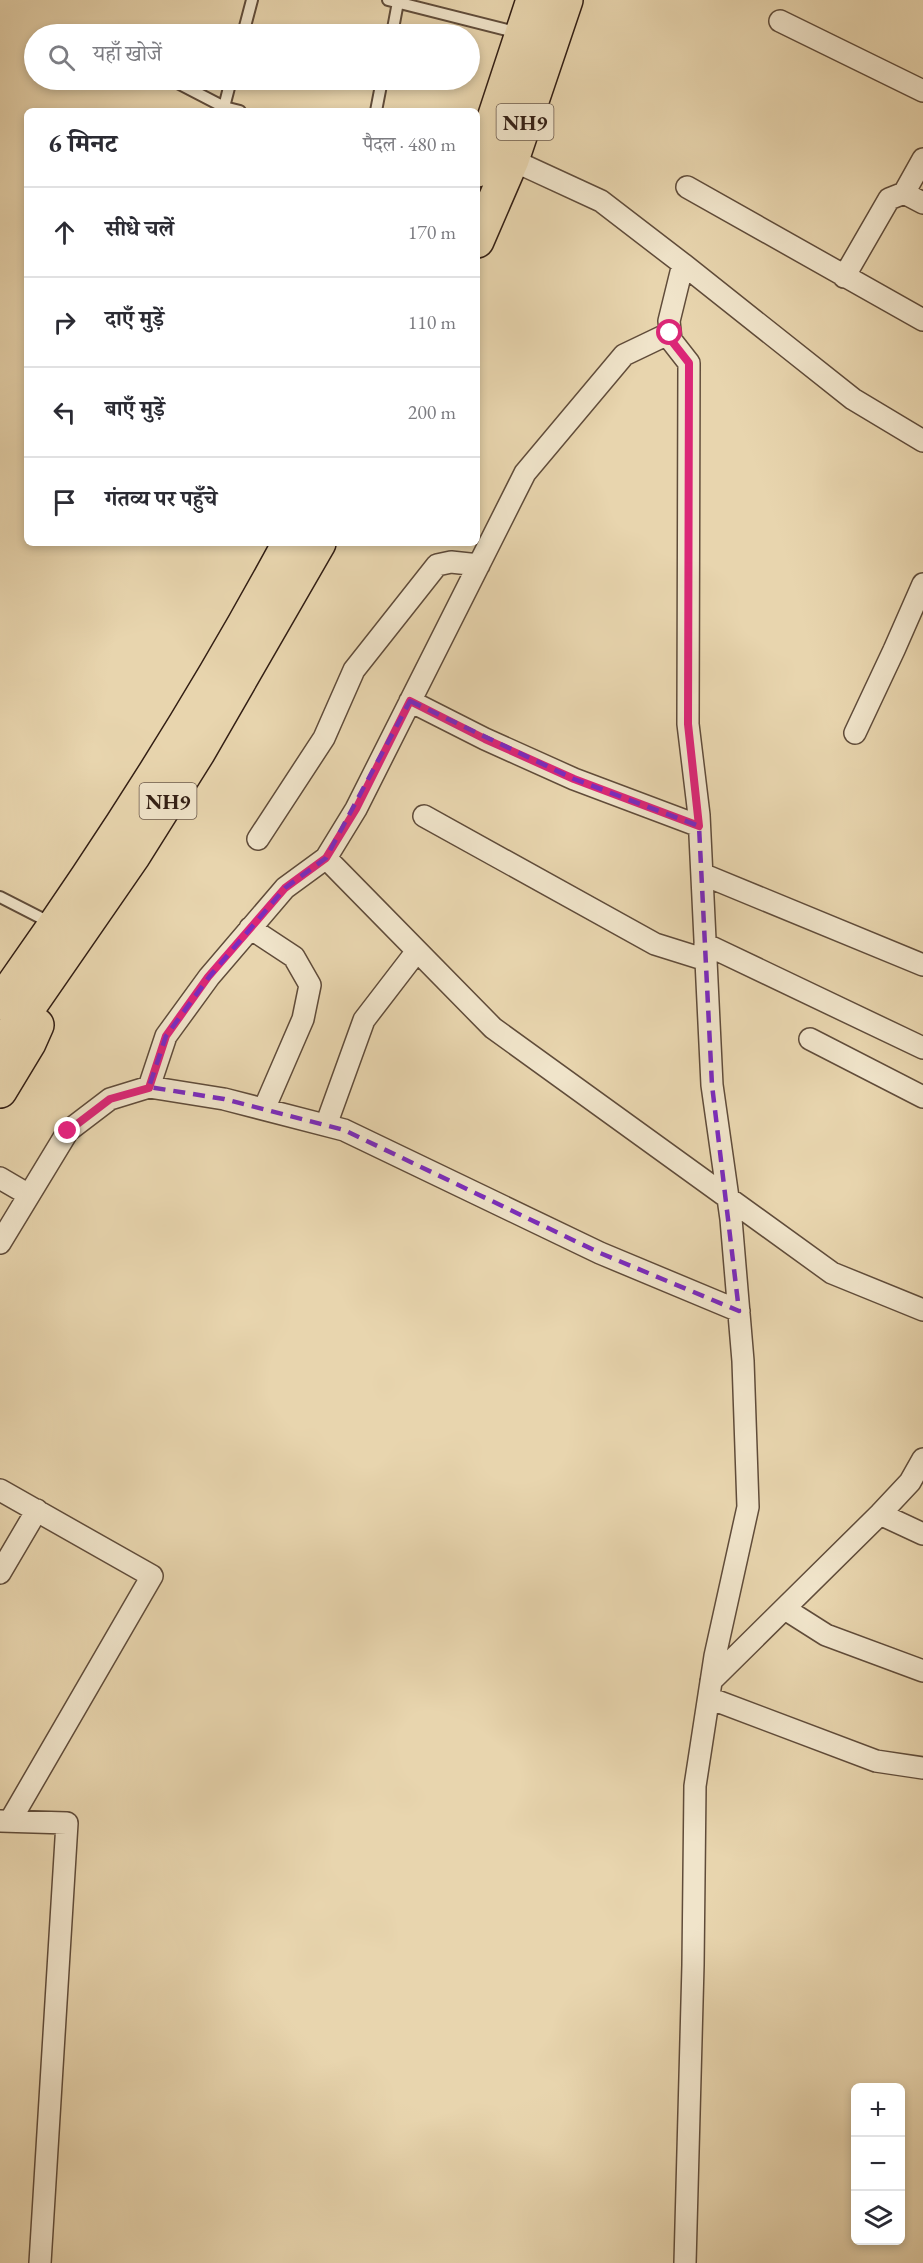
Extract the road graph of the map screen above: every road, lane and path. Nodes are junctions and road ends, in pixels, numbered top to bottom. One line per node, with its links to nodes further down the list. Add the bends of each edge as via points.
1 (252, 0): 6 (lane)
2 (533, 0): 8 (highway, NH9)
3 (566, 0): 17 (highway, NH9)
4 (393, 1): 7 (lane); 8 (lane)
5 (780, 21): 12 (street)
6 (246, 24)
7 (392, 24)
8 (522, 34): 17 (highway, NH9)
9 (191, 90): 13 (lane)
10 (228, 90): 13 (lane)
11 (380, 90): 15 (lane)
12 (923, 91)
13 (224, 107): 14 (lane)
14 (228, 108)
15 (377, 108)
16 (923, 159): 19 (street)
17 (486, 163): 20 (highway, NH9); 21 (street, via 601,201)
18 (687, 187): 22 (street)
19 (914, 198): 22 (street, via 889,199)
20 (480, 215)
21 (683, 264): 24 (street, via 669,321); 25 (street, via 853,399)
22 (844, 277): 23 (street)
23 (923, 320)
24 (670, 333): 27 (street, via 624,355 525,473); 32 (street, via 689,363 688,724)
25 (923, 441)
26 (298, 554): 38 (highway, NH9, via 146,788)
27 (479, 565): 29 (street); 33 (street, via 437,565 354,670 324,738)
28 (923, 584): 30 (street)
29 (410, 701): 32 (street, via 574,779); 34 (street, via 356,809)
30 (855, 733)
31 (424, 816): 40 (street, via 655,944)
32 (699, 826): 35 (street)
33 (258, 838)
34 (326, 858): 37 (street, via 285,888); 39 (street)
35 (702, 874): 40 (street); 41 (street)
36 (0, 897): 38 (lane)
37 (250, 928): 46 (street, via 208,977 166,1036); 49 (street, via 294,957 310,986 303,1019)
38 (66, 932): 42 (highway, NH9); 45 (highway, NH9); 47 (highway, via 29,1043)
39 (417, 951): 50 (street, via 364,1020); 53 (street, via 494,1028)
40 (705, 952): 44 (street); 53 (street, via 712,1085)
41 (923, 965)
42 (0, 1003)
43 (810, 1039): 48 (street)
44 (923, 1048)
45 (0, 1049)
46 (149, 1088): 49 (street); 52 (street, via 110,1099 68,1131)
47 (0, 1091)
48 (923, 1097)
49 (264, 1109): 50 (street)
50 (326, 1125): 56 (street, via 354,1134 600,1253)
51 (0, 1178): 52 (street)
52 (29, 1195): 54 (street)
53 (728, 1199): 55 (street, via 832,1273); 56 (street)
54 (0, 1243)
55 (923, 1310)
56 (739, 1311): 65 (street, via 748,1508)
57 (923, 1459): 60 (street, via 910,1482)
58 (0, 1490): 59 (street)
59 (37, 1510): 62 (street); 67 (street, via 152,1576)
60 (880, 1514): 61 (street); 63 (street)
61 (923, 1534)
62 (0, 1573)
63 (784, 1609): 64 (street, via 825,1635); 65 (street)
64 (923, 1671)
65 (710, 1690): 66 (street, via 876,1761); 69 (street, via 695,1786)
66 (923, 1768)
67 (5, 1821): 68 (street, via 67,1823)
68 (40, 2263)
69 (685, 2263)

